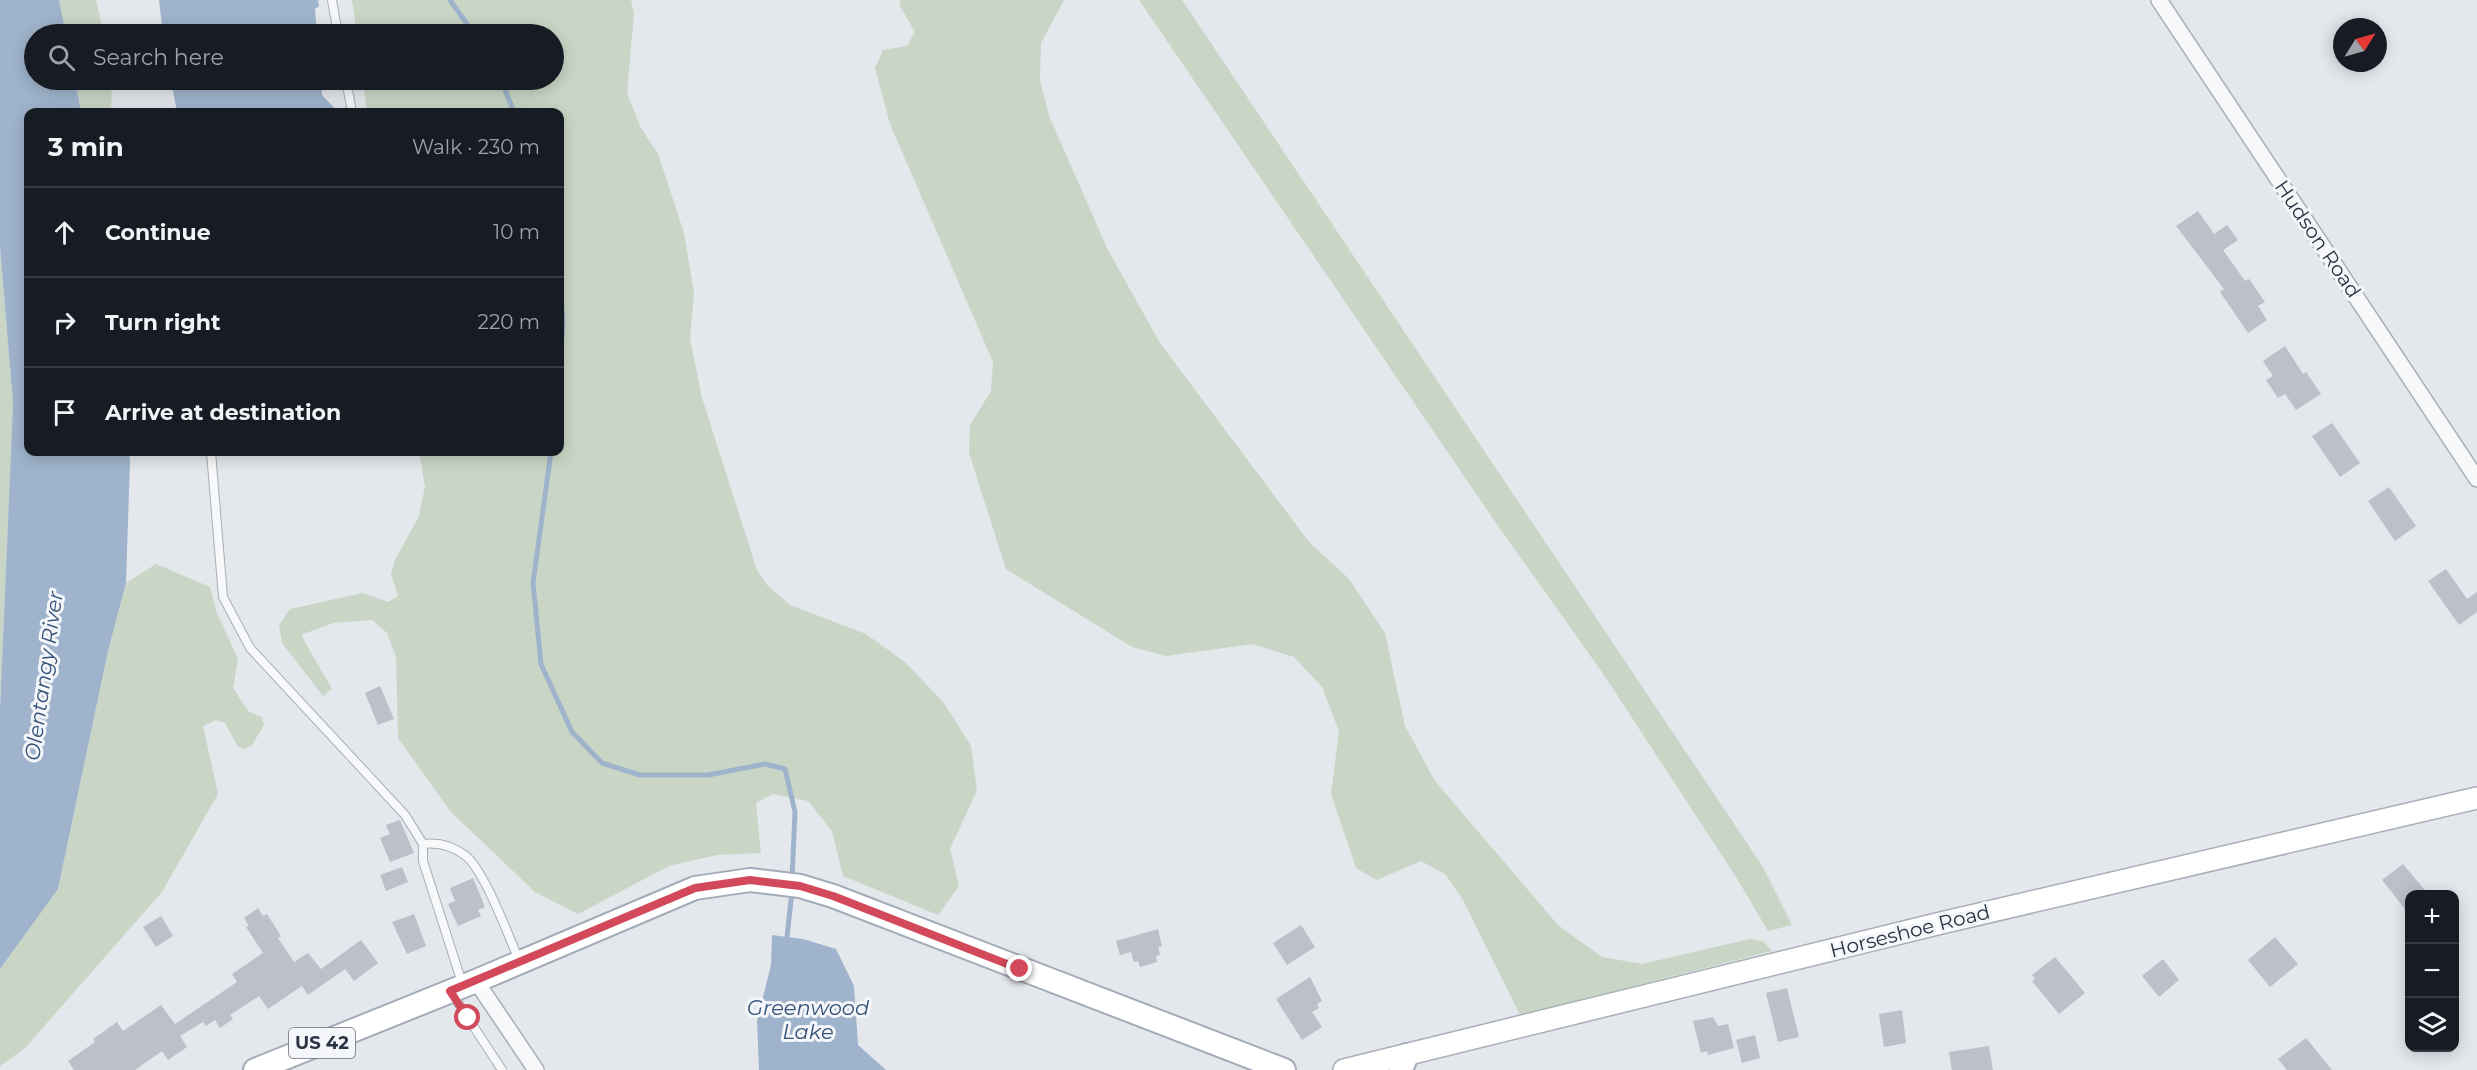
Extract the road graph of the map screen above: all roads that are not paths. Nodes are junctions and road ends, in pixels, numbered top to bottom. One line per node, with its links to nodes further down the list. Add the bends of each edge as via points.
1 (332, 0): 3 (lane)
2 (2159, 0): 7 (street, Hudson Road)
3 (336, 24)
4 (348, 90): 5 (lane)
5 (351, 108)
6 (211, 456): 9 (lane, via 223,597 236,625 250,648 405,815)
7 (2477, 479)
8 (2477, 798): 12 (street, Horseshoe Road, via 1941,923)
9 (423, 844): 10 (lane, via 439,842 465,856 478,871); 11 (lane, via 423,861)
10 (520, 961): 11 (main road, US 42); 16 (main road, US 42, via 695,888 750,880 800,886)
11 (463, 986): 13 (main road, US 42); 14 (lane); 15 (street)
12 (1404, 1063): 17 (street, Horseshoe Road)
13 (255, 1070)
14 (502, 1070)
15 (536, 1070)
16 (1284, 1070)
17 (1344, 1070)

